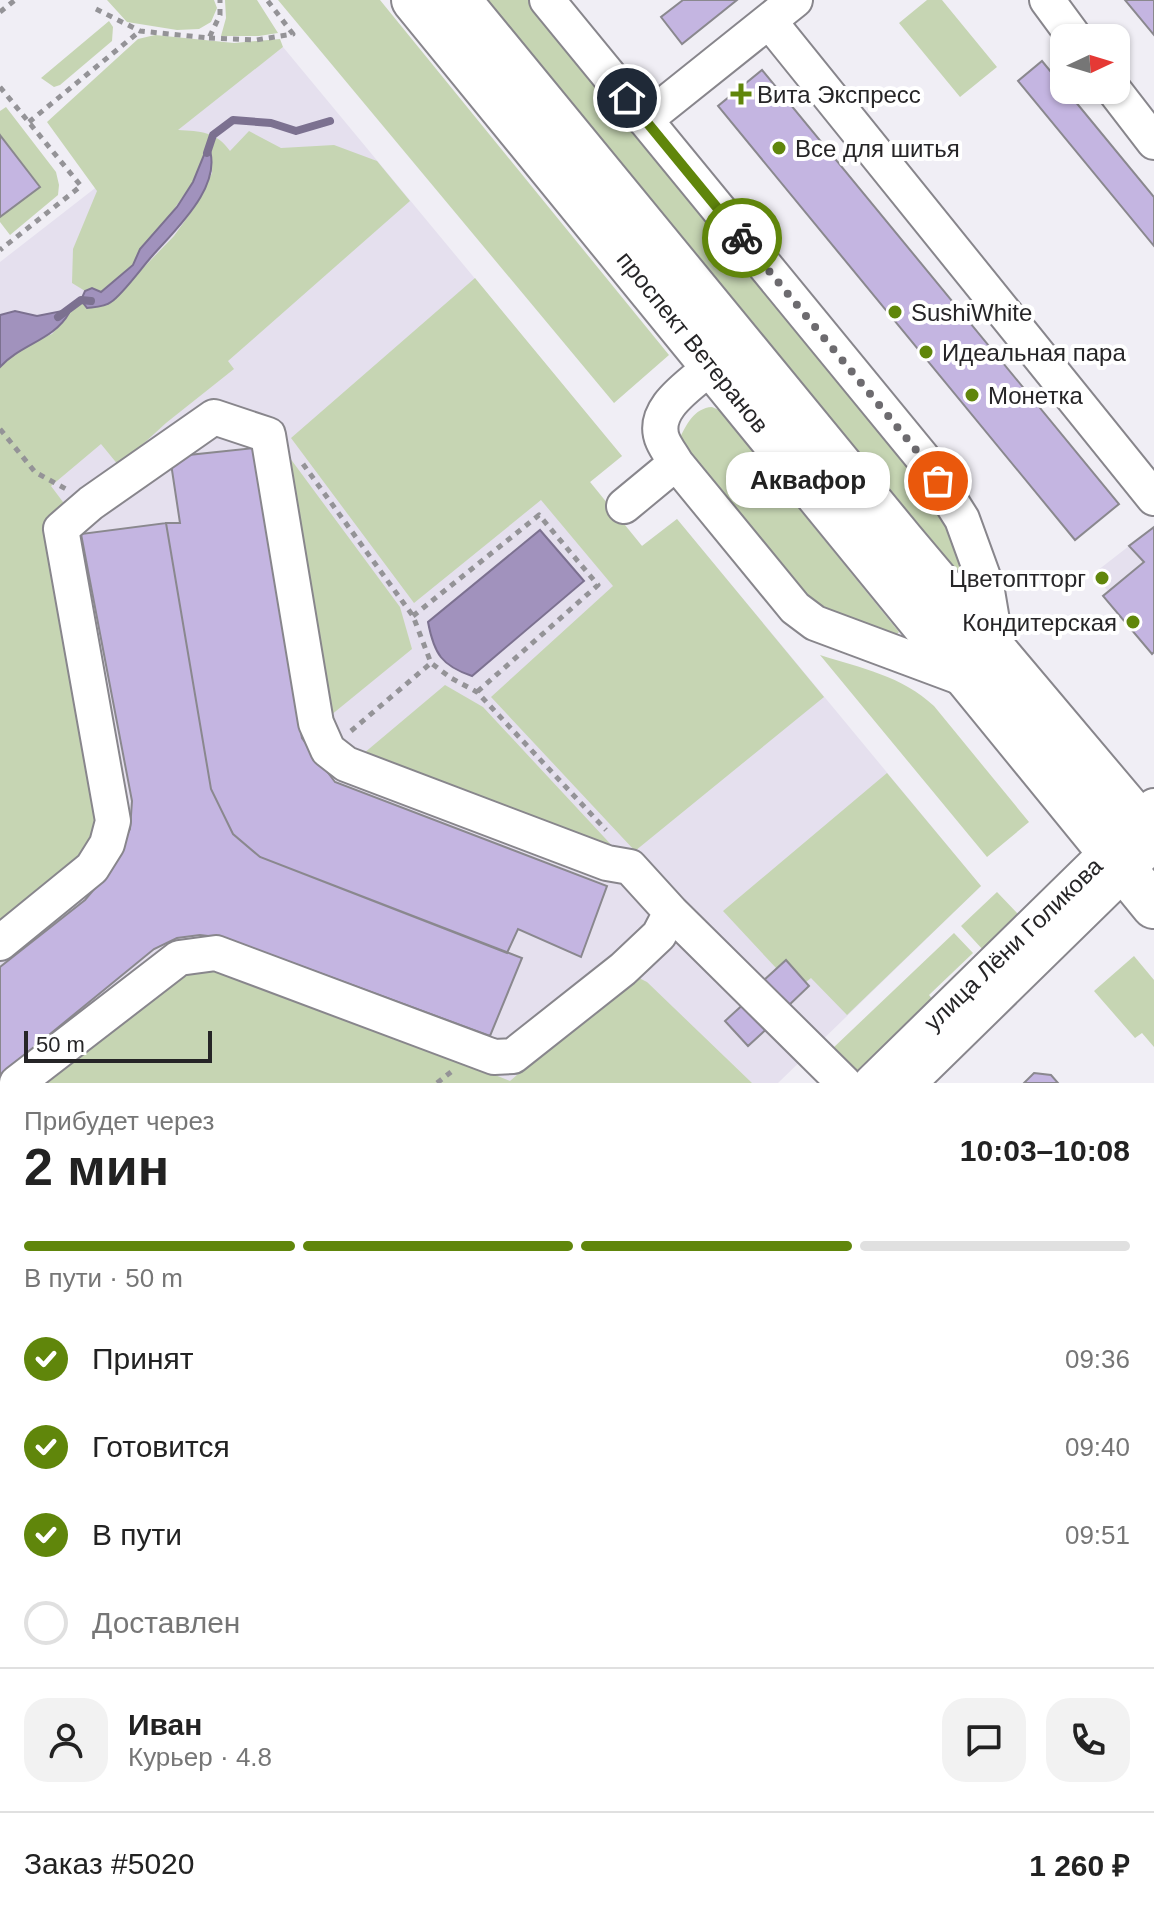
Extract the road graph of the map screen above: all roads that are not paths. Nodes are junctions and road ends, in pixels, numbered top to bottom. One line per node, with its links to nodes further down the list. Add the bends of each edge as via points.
1 (414, 0): 10 (main road, проспект Ветеранов)
2 (458, 0): 14 (main road, проспект Ветеранов)
3 (1047, 0): 6 (street)
4 (554, 3): 8 (street)
5 (782, 10): 8 (street); 12 (street)
6 (1065, 24)
7 (1125, 104): 9 (street)
8 (645, 120): 14 (street, via 926,462 962,519 986,585)
9 (1154, 142)
10 (712, 366): 11 (street, via 667,406 660,421 661,439); 14 (main road, проспект Ветеранов)
11 (676, 463): 13 (street); 14 (street, via 795,608 815,623)
12 (1154, 498)
13 (624, 506)
14 (983, 668): 15 (main road, проспект Ветеранов)
15 (1139, 839): 16 (main road, проспект Ветеранов); 21 (street, улица Лёни Голикова); 22 (street, улица Лёни Голикова)
16 (1154, 906)
17 (671, 912): 18 (street, via 630,867 607,863 346,764 328,750 316,723 268,435 214,417 61,529 113,821 92,868); 19 (street, via 659,935 623,969 513,1056 494,1057 216,953 179,958); 20 (street)
18 (0, 943)
19 (17, 1083)
20 (844, 1083)
21 (871, 1083)
22 (909, 1083)

